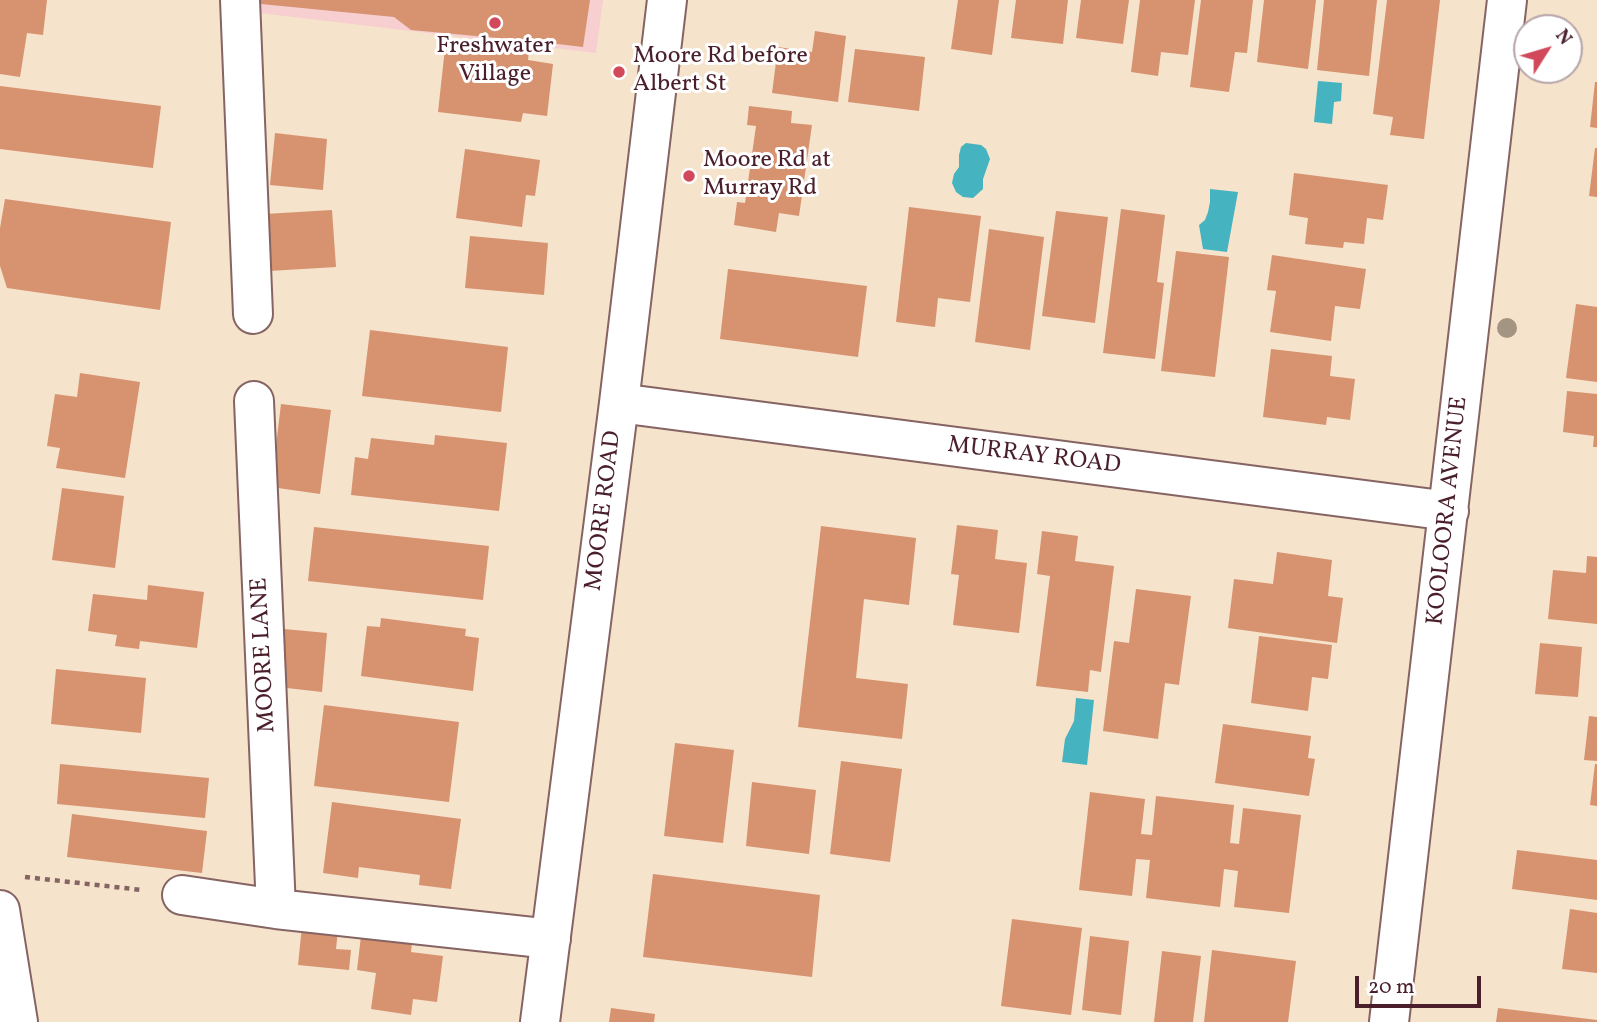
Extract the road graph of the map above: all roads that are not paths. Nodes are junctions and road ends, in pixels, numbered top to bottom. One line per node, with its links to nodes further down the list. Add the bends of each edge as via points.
1 (240, 0): 4 (street)
2 (667, 0): 6 (street, MOORE ROAD)
3 (1507, 0): 7 (street, KOOLOORA AVENUE)
4 (253, 314)
5 (254, 401): 10 (street, MOORE LANE)
6 (619, 403): 7 (street, MURRAY ROAD); 11 (street, MOORE ROAD)
7 (1449, 511): 14 (street, KOOLOORA AVENUE)
8 (7, 892): 12 (street)
9 (182, 895): 10 (street)
10 (276, 909): 11 (street)
11 (551, 939): 13 (street, MOORE ROAD)
12 (18, 1022)
13 (540, 1022)
14 (1389, 1022)

